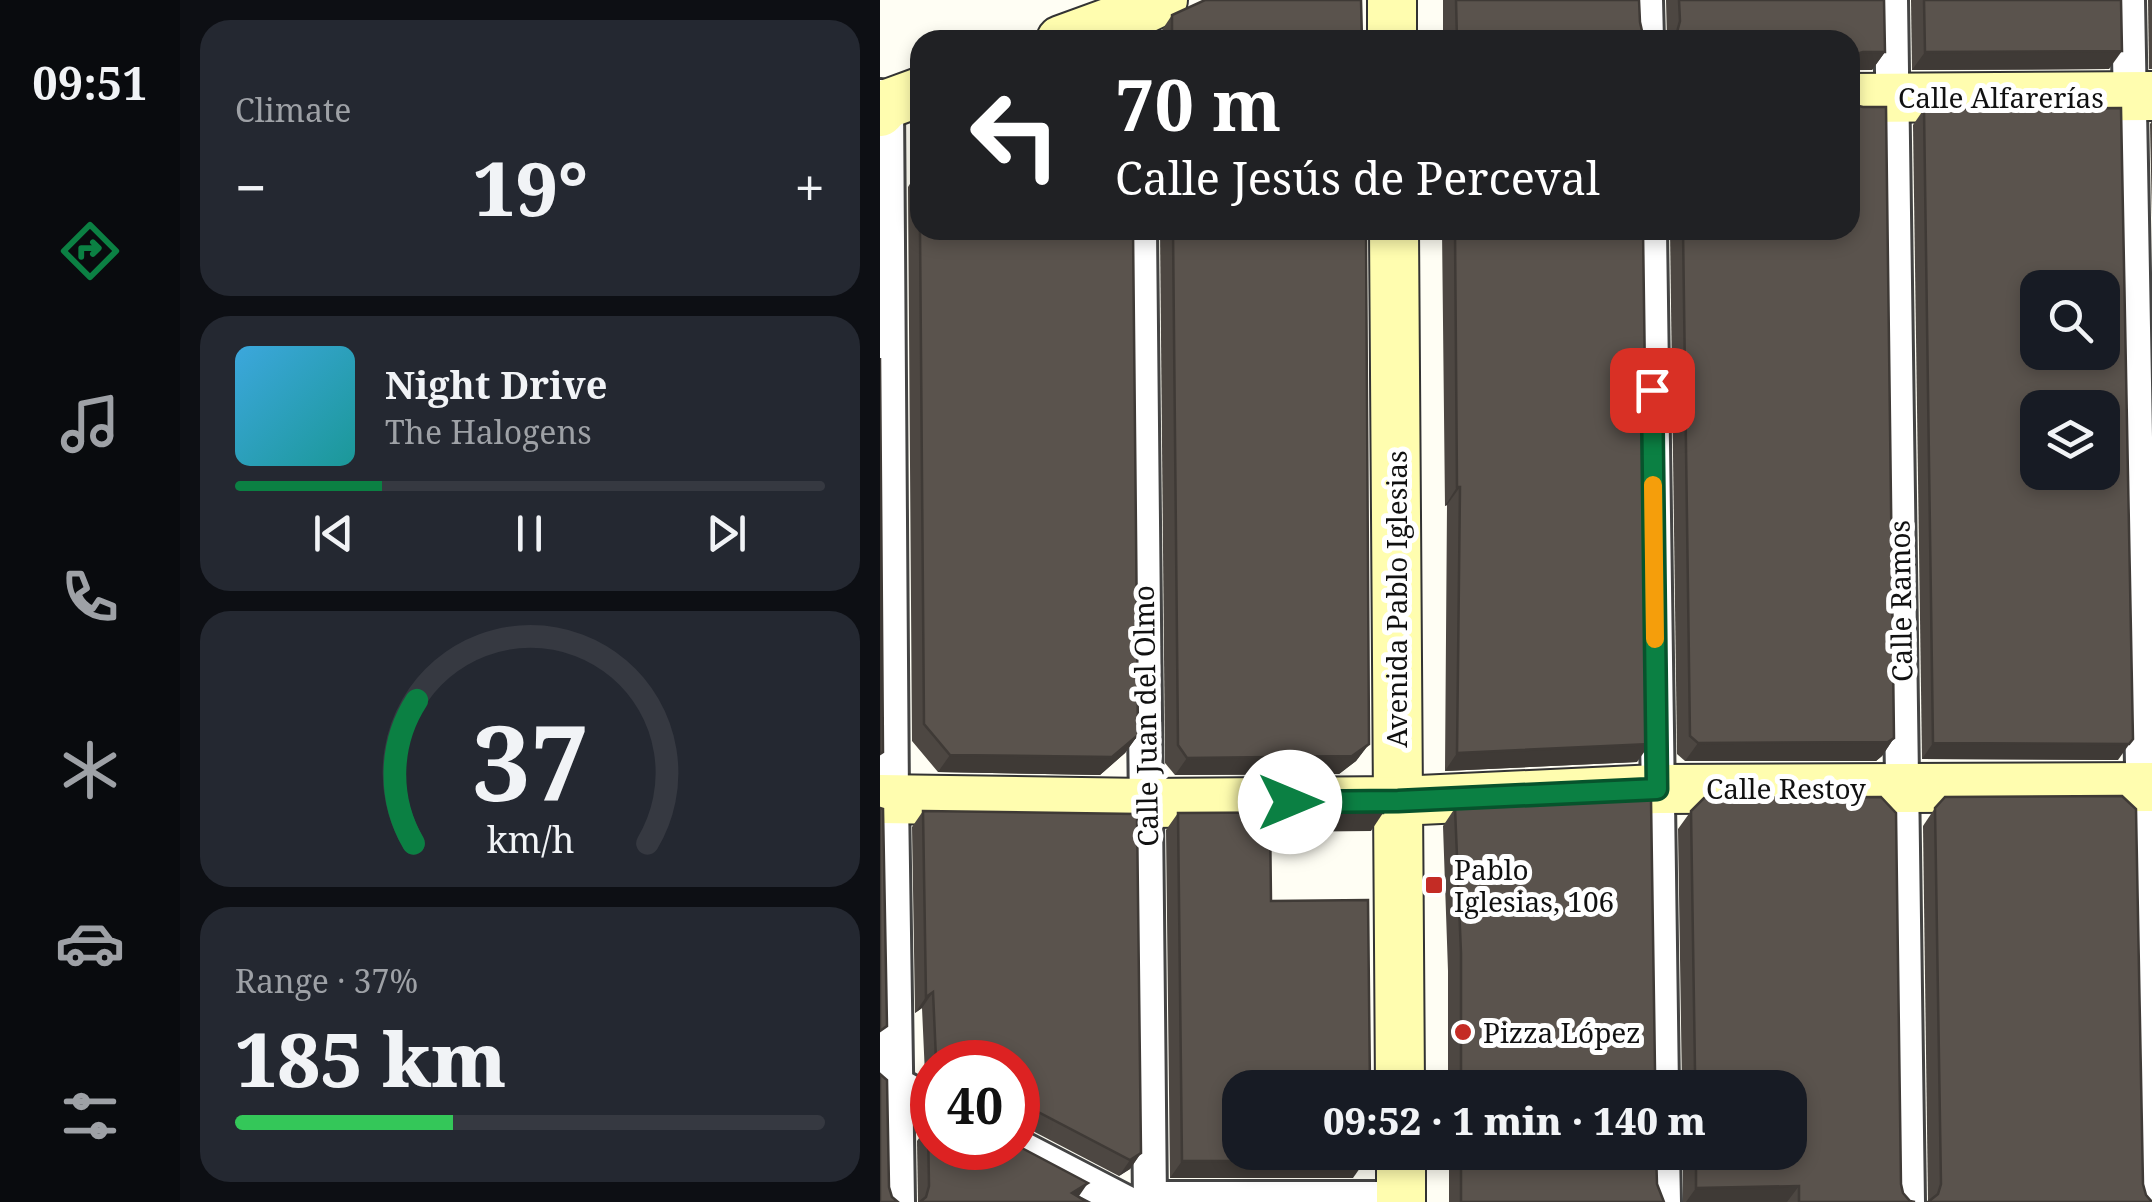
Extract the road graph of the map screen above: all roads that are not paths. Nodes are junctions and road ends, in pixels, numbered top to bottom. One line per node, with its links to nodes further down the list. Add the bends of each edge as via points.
1 (1392, 0): 7 (street)
2 (1646, 0): 8 (street)
3 (1891, 0): 10 (street, Calle Ramos)
4 (2128, 0): 9 (street)
5 (1147, 17): 6 (street)
6 (1098, 30)
7 (1392, 30)
8 (1647, 30)
9 (2141, 96): 10 (street, Calle Alfarerías); 16 (street)
10 (1872, 97): 15 (street, Calle Ramos)
11 (897, 102): 18 (street)
12 (1140, 240): 20 (street, Calle Juan del Olmo)
13 (1394, 240): 19 (street, Avenida Pablo Iglesias)
14 (1650, 240): 17 (street)
15 (1903, 787): 16 (street, Calle Restoy); 17 (street, Calle Restoy); 30 (street, Calle Ramos)
16 (2147, 787): 31 (street)
17 (1657, 789): 19 (street, Calle Restoy); 22 (street)
18 (886, 799): 20 (street, Calle Restoy); 23 (street)
19 (1398, 801): 20 (street, Calle Restoy); 21 (street, Avenida Pablo Iglesias)
20 (1146, 802): 27 (street, Calle Juan del Olmo)
21 (1400, 1070)
22 (1662, 1070)
23 (888, 1080): 28 (street)
24 (1040, 1156): 27 (street)
25 (1663, 1170): 29 (street)
26 (1401, 1184): 27 (street)
27 (1142, 1201)
28 (898, 1202)
29 (1664, 1202)
30 (1908, 1202)
31 (2150, 1202)

